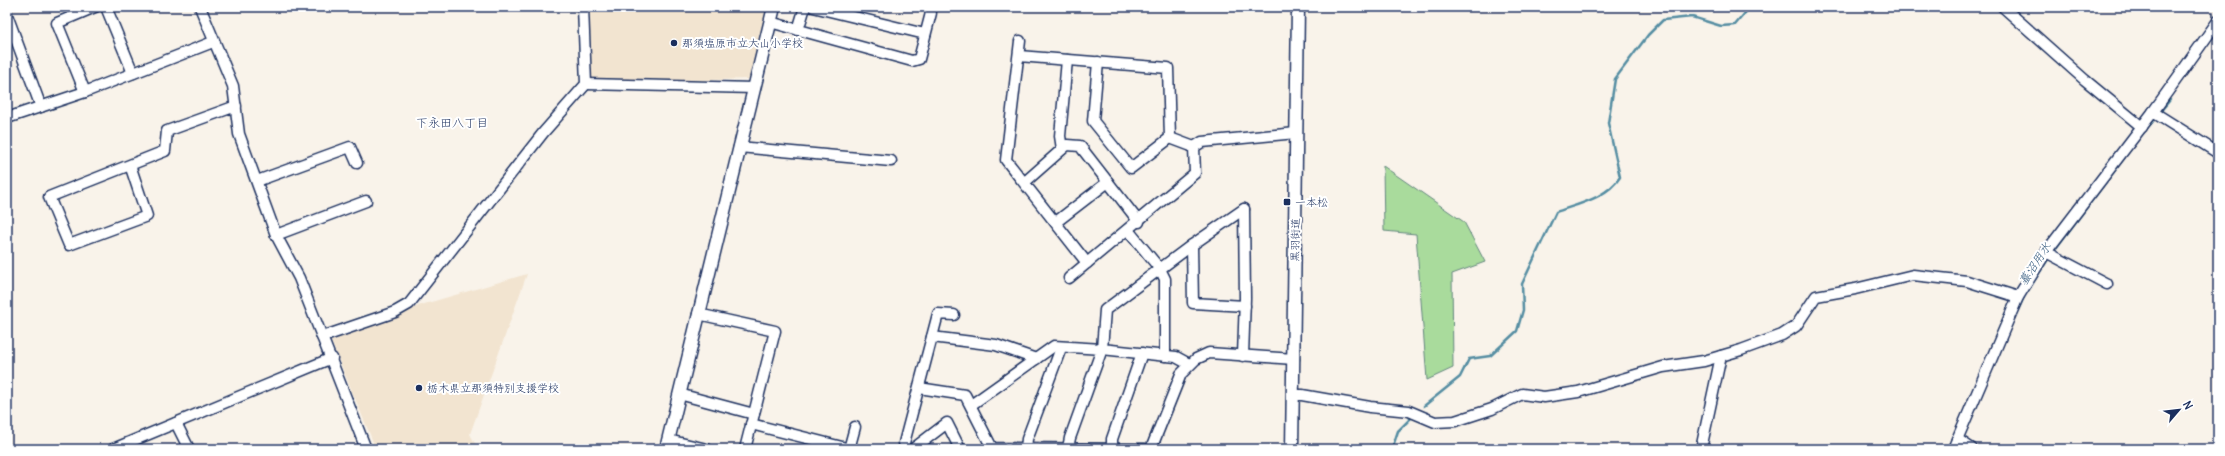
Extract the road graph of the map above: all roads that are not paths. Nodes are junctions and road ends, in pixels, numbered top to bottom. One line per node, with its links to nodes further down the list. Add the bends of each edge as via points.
1 (95, 7): 24 (street, via 57,23)
2 (106, 7): 21 (street)
3 (200, 7): 17 (street)
4 (583, 7): 22 (street)
5 (774, 7): 12 (street)
6 (805, 7): 14 (street)
7 (813, 7): 15 (street)
8 (1298, 7): 30 (street, 黒羽街道)
9 (2003, 7): 29 (street)
10 (931, 13): 15 (street)
11 (7, 15): 26 (street)
12 (770, 22): 14 (street); 23 (street)
13 (2218, 22): 27 (street)
14 (798, 30): 15 (street, via 912,61 919,59)
15 (925, 34)
16 (1020, 41): 18 (street)
17 (213, 42): 21 (street); 25 (street, via 233,86)
18 (1019, 56): 19 (street); 40 (street, via 1006,160)
19 (1067, 60): 20 (street); 34 (street, via 1060,136)
20 (1098, 62): 31 (street, via 1168,68); 31 (street, via 1093,121 1131,168)
21 (133, 73): 24 (street)
22 (586, 84): 23 (street); 57 (street, via 543,133 409,304 396,312)
23 (754, 88): 32 (street)
24 (85, 92): 26 (street)
25 (236, 106): 38 (street, via 168,131 165,151); 39 (street, via 239,134)
26 (41, 107): 28 (street)
27 (2153, 112): 29 (street); 35 (street)
28 (7, 118)
29 (2142, 127): 48 (street)
30 (1296, 134): 33 (street, via 1202,142); 67 (street, 黒羽街道)
31 (1170, 138): 33 (street)
32 (739, 147): 36 (street); 55 (street)
33 (1194, 147): 44 (street, via 1195,173)
34 (1062, 149): 40 (street); 41 (street, via 1067,146 1080,146)
35 (2218, 153)
36 (891, 161)
37 (358, 163): 39 (street, via 350,147)
38 (130, 165): 38 (street, via 49,196 69,245 147,216)
39 (257, 181): 46 (street)
40 (1025, 182): 43 (street)
41 (1108, 182): 43 (street); 44 (street)
42 (366, 201): 46 (street)
43 (1056, 222): 49 (street)
44 (1139, 222): 45 (street)
45 (1128, 230): 49 (street); 50 (street)
46 (276, 235): 57 (street, via 299,278)
47 (1192, 245): 50 (street); 54 (street, via 1193,303); 54 (street, via 1244,209)
48 (2049, 254): 52 (street); 53 (street)
49 (1087, 262): 51 (street)
50 (1160, 269): 60 (street, via 1105,310); 62 (street, via 1165,279)
51 (1069, 278)
52 (2107, 284)
53 (2018, 297): 64 (street, via 1967,281 1913,274 1855,290 1816,296 1796,326 1782,335); 76 (street)
54 (1245, 306): 63 (street)
55 (698, 314): 70 (street); 73 (street, via 775,331)
56 (954, 315): 58 (street, via 938,314)
57 (322, 337): 65 (street)
58 (932, 337): 66 (street, via 996,345); 69 (street)
59 (1061, 348): 60 (street); 66 (street, via 1054,346); 79 (street, via 1027,439)
60 (1102, 349): 61 (street); 80 (street)
61 (1142, 354): 62 (street); 81 (street, via 1112,439)
62 (1165, 356): 68 (street, via 1176,357)
63 (1243, 356): 67 (street); 68 (street, via 1209,353)
64 (1721, 356): 71 (street, via 1663,367 1578,392 1544,397 1522,394 1492,409 1455,421 1434,422 1409,410 1370,408); 93 (street)
65 (332, 358): 74 (street); 84 (street)
66 (1036, 359): 72 (street)
67 (1294, 359): 71 (street, 黒羽街道)
68 (1190, 364): 91 (street, via 1181,374)
69 (919, 388): 72 (street, via 965,395); 77 (street)
70 (679, 394): 73 (street); 78 (street)
71 (1293, 395): 92 (street, 黒羽街道)
72 (971, 405): 79 (street, via 992,448)
73 (753, 419): 86 (street); 87 (street)
74 (176, 423): 82 (street); 83 (street)
75 (855, 426): 87 (street)
76 (1957, 439): 94 (street); 95 (street)
77 (904, 443)
78 (667, 445): 85 (street)
79 (1026, 448): 80 (street)
80 (1068, 448): 81 (street)
81 (1112, 448): 90 (street)
82 (113, 449)
83 (189, 449)
84 (366, 449)
85 (707, 449)
86 (745, 449)
87 (849, 449)
88 (913, 449): 89 (street, via 947,423)
89 (960, 449)
90 (1145, 449)
91 (1151, 449)
92 (1292, 449)
93 (1701, 449)
94 (1953, 449)
95 (1972, 449)

